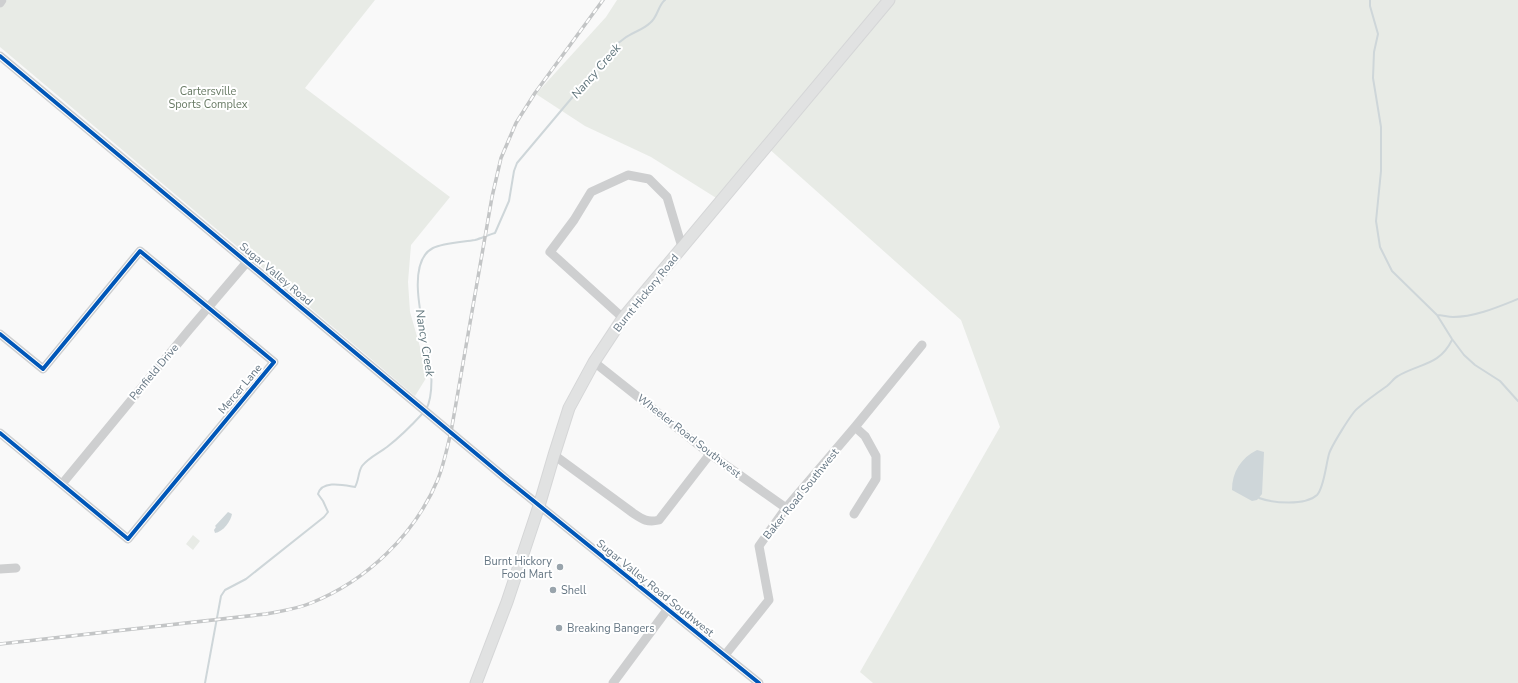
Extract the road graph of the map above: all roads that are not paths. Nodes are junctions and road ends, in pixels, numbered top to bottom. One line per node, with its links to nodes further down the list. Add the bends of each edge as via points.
1 (2, 0): 3 (street)
2 (889, 0): 5 (main road, Burnt Hickory Road)
3 (0, 3)
4 (0, 56): 6 (street, Sugar Valley Road)
5 (682, 247): 8 (main road, Burnt Hickory Road); 8 (street, via 667,197 649,179 628,175 591,192 550,252)
6 (247, 262): 7 (street, Penfield Drive); 17 (street, Sugar Valley Road)
7 (208, 308): 9 (street, Mercer Lane, via 140,251 43,369); 16 (street, Penfield Drive); 16 (street, Mercer Lane, via 274,362 128,539)
8 (624, 318): 11 (main road, Burnt Hickory Road)
9 (0, 334)
10 (922, 345): 12 (street, Baker Road Southwest)
11 (594, 362): 14 (street, Wheeler Road Southwest); 15 (main road, Burnt Hickory Road, via 570,408)
12 (855, 428): 18 (street, Baker Road Southwest); 19 (street, via 865,436 876,456 876,480)
13 (0, 433): 16 (street, Mercer Lane)
14 (710, 454): 15 (street, via 659,520 649,522); 18 (street, Wheeler Road Southwest)
15 (554, 455): 17 (main road, Burnt Hickory Road)
16 (62, 484)
17 (539, 506): 22 (street, Sugar Valley Road Southwest); 24 (main road, Burnt Hickory Road, via 507,602)
18 (786, 508): 23 (street, Baker Road Southwest, via 759,546 769,600)
19 (854, 514)
20 (16, 568): 21 (street)
21 (0, 569)
22 (667, 610): 23 (street, Sugar Valley Road Southwest); 25 (street)
23 (724, 655): 26 (street, Sugar Valley Road Southwest)
24 (476, 683)
25 (613, 683)
26 (759, 683)

